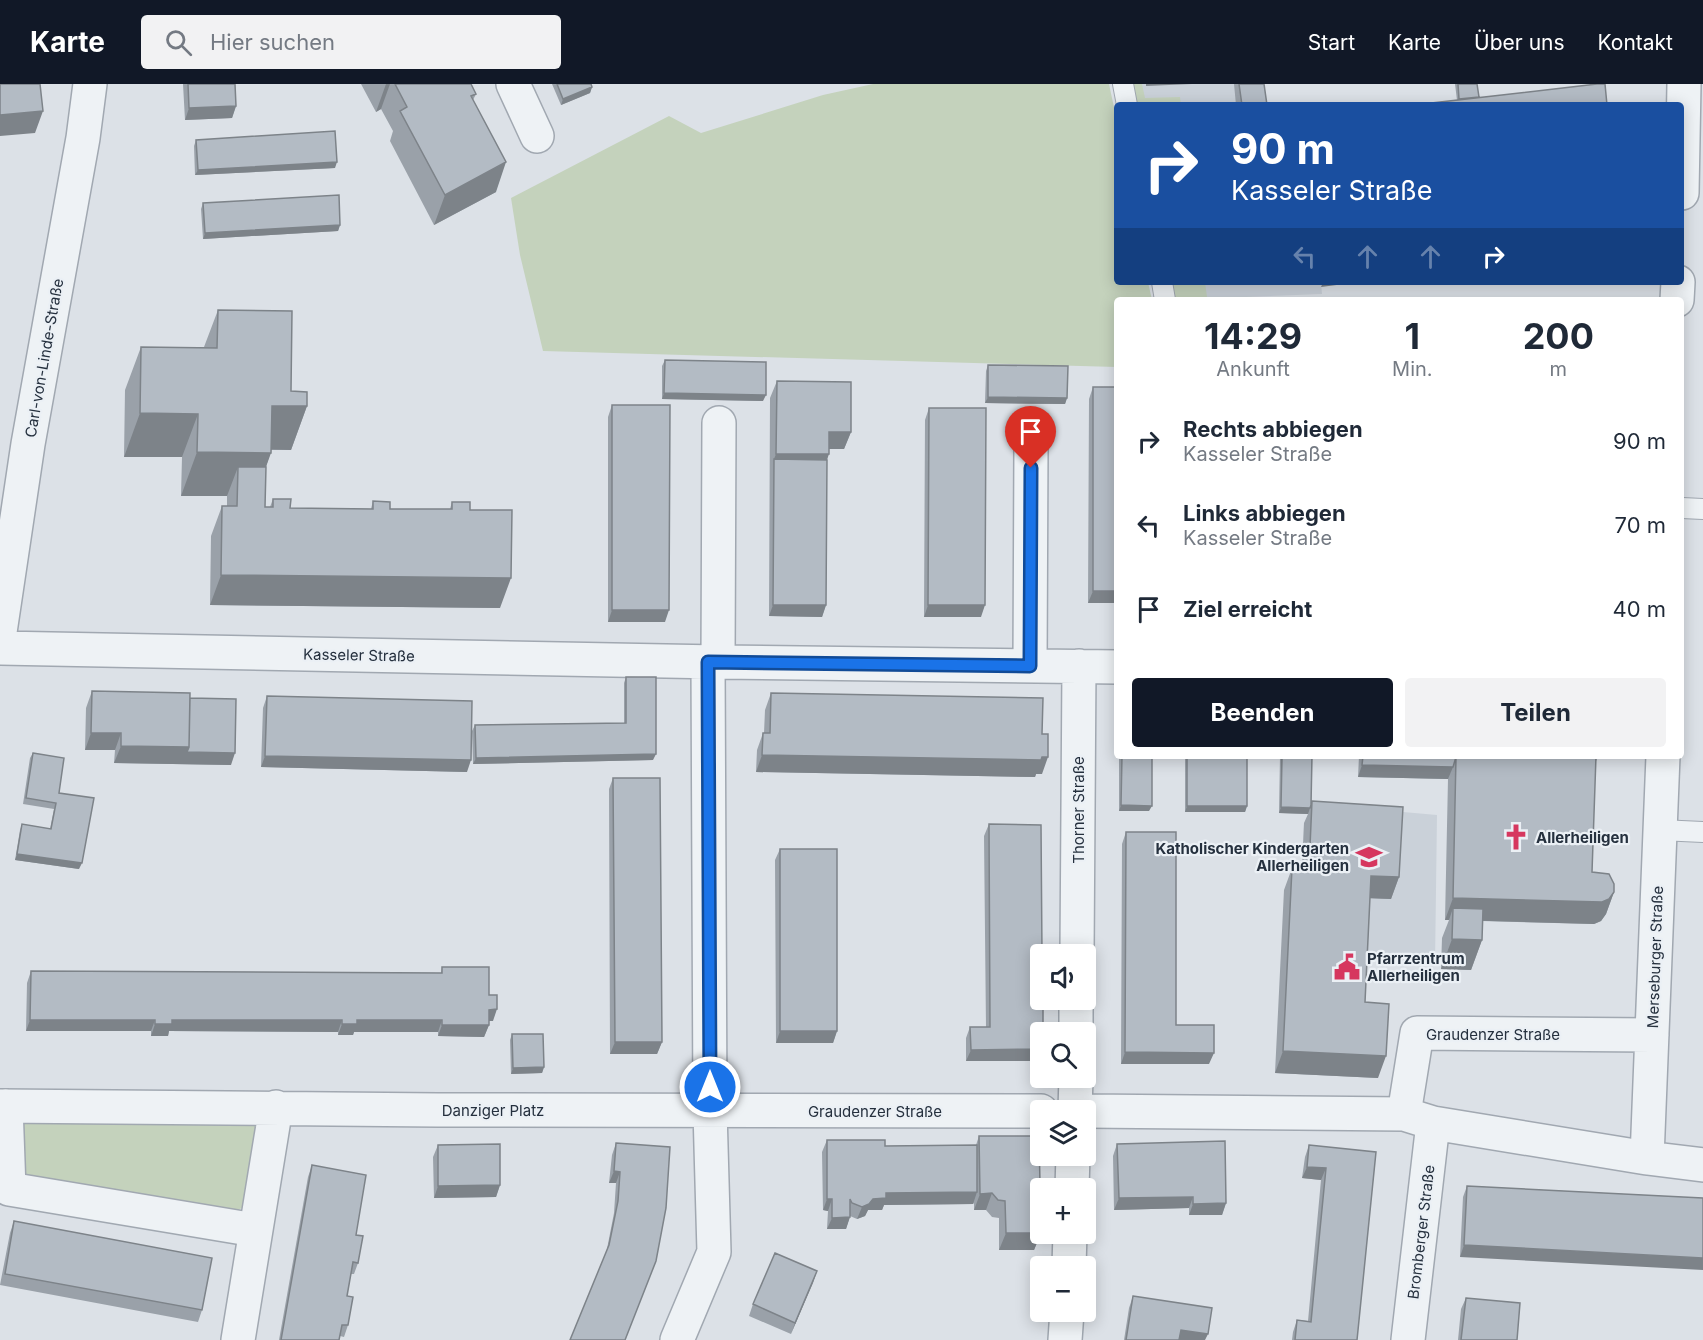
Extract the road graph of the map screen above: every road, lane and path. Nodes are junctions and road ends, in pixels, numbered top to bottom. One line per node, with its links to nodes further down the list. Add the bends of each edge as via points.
1 (90, 84): 13 (street, Carl-von-Linde-Straße)
2 (513, 84): 7 (street)
3 (1123, 84): 5 (lane)
4 (1684, 84): 6 (street)
5 (1126, 102)
6 (1694, 122): 8 (street)
7 (537, 136)
8 (1684, 181)
9 (719, 423): 15 (street)
10 (1031, 446): 16 (street)
11 (1684, 508): 12 (lane)
12 (1703, 509)
13 (0, 632)
14 (0, 648): 15 (street, Kasseler Straße)
15 (713, 662): 16 (street, Kasseler Straße); 26 (street)
16 (1030, 666): 17 (street, Kasseler Straße)
17 (1079, 666): 18 (street, Kasseler Straße); 22 (street, Thorner Straße)
18 (1114, 667)
19 (1663, 759): 20 (street, Merseburger Straße)
20 (1660, 830): 21 (lane); 23 (street, Merseburger Straße)
21 (1703, 832)
22 (1077, 944)
23 (1652, 1035): 29 (street, Graudenzer Straße, via 1417,1033); 30 (street, Merseburger Straße)
24 (3, 1106): 25 (street, Danziger Platz); 32 (street, Danziger Platz, via 9,1189)
25 (276, 1107): 26 (street, Danziger Platz); 32 (street)
26 (710, 1111): 27 (street, Graudenzer Straße); 35 (street, via 714,1252)
27 (1030, 1111)
28 (1096, 1111): 29 (street)
29 (1419, 1119): 30 (street); 37 (street, Bromberger Straße)
30 (1647, 1158): 31 (street)
31 (1703, 1165)
32 (255, 1230): 34 (street)
33 (1066, 1322): 36 (street)
34 (238, 1340)
35 (677, 1340)
36 (1065, 1340)
37 (1408, 1340)

